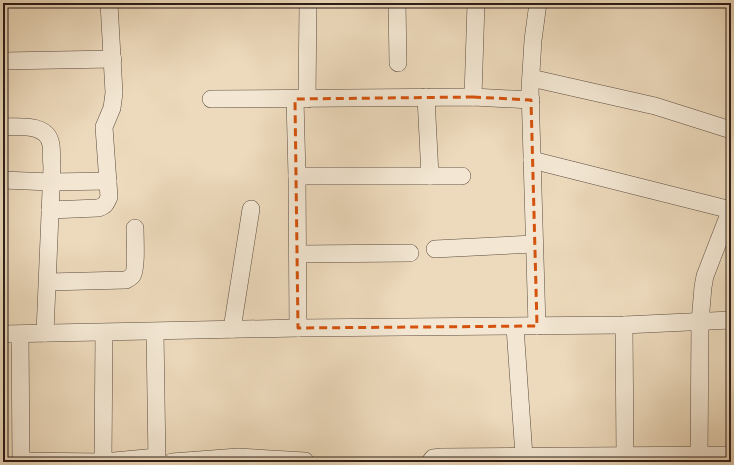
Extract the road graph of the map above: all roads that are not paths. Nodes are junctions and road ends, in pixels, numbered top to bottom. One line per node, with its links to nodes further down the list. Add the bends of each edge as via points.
1 (109, 3): 6 (street)
2 (308, 3): 13 (street)
3 (397, 3): 8 (street)
4 (476, 3): 11 (street)
5 (538, 3): 9 (street)
6 (113, 59): 7 (street); 22 (street, via 114,100 104,127)
7 (3, 61)
8 (398, 62)
9 (530, 78): 14 (street); 16 (street, via 654,106)
10 (426, 97): 11 (street); 13 (street); 19 (street)
11 (473, 97): 14 (street)
12 (211, 99): 13 (street)
13 (301, 99): 18 (street)
14 (530, 100): 17 (street)
15 (3, 127): 23 (street, via 34,128 46,133 51,145)
16 (731, 130)
17 (532, 160): 26 (street); 28 (street)
18 (297, 176): 19 (street); 31 (street)
19 (430, 176): 20 (street)
20 (462, 176)
21 (3, 180): 23 (street)
22 (108, 181): 23 (street); 25 (street, via 109,197 103,206)
23 (51, 182): 25 (street)
24 (251, 209): 39 (street)
25 (50, 210): 32 (street)
26 (731, 210): 34 (street, via 702,287)
27 (135, 228): 32 (street, via 135,266 130,278)
28 (534, 244): 29 (street); 36 (street)
29 (435, 249)
30 (410, 253): 31 (street)
31 (298, 254): 38 (street)
32 (48, 282): 40 (street)
33 (731, 320): 34 (street)
34 (700, 322): 35 (street); 48 (street)
35 (624, 325): 36 (street); 46 (street)
36 (537, 326): 37 (street)
37 (515, 327): 38 (street); 45 (street)
38 (298, 328): 39 (street)
39 (232, 329): 42 (street)
40 (45, 332): 41 (street); 44 (street)
41 (104, 332): 42 (street); 52 (street)
42 (155, 332): 49 (street)
43 (3, 334): 44 (street)
44 (20, 334): 51 (street)
45 (524, 456): 46 (street); 53 (street, via 441,457 433,458)
46 (625, 456): 48 (street)
47 (731, 456): 48 (street)
48 (699, 459)
49 (162, 460): 50 (street, via 238,457); 52 (street)
50 (305, 460)
51 (21, 462): 52 (street)
52 (103, 462)
53 (430, 462)

